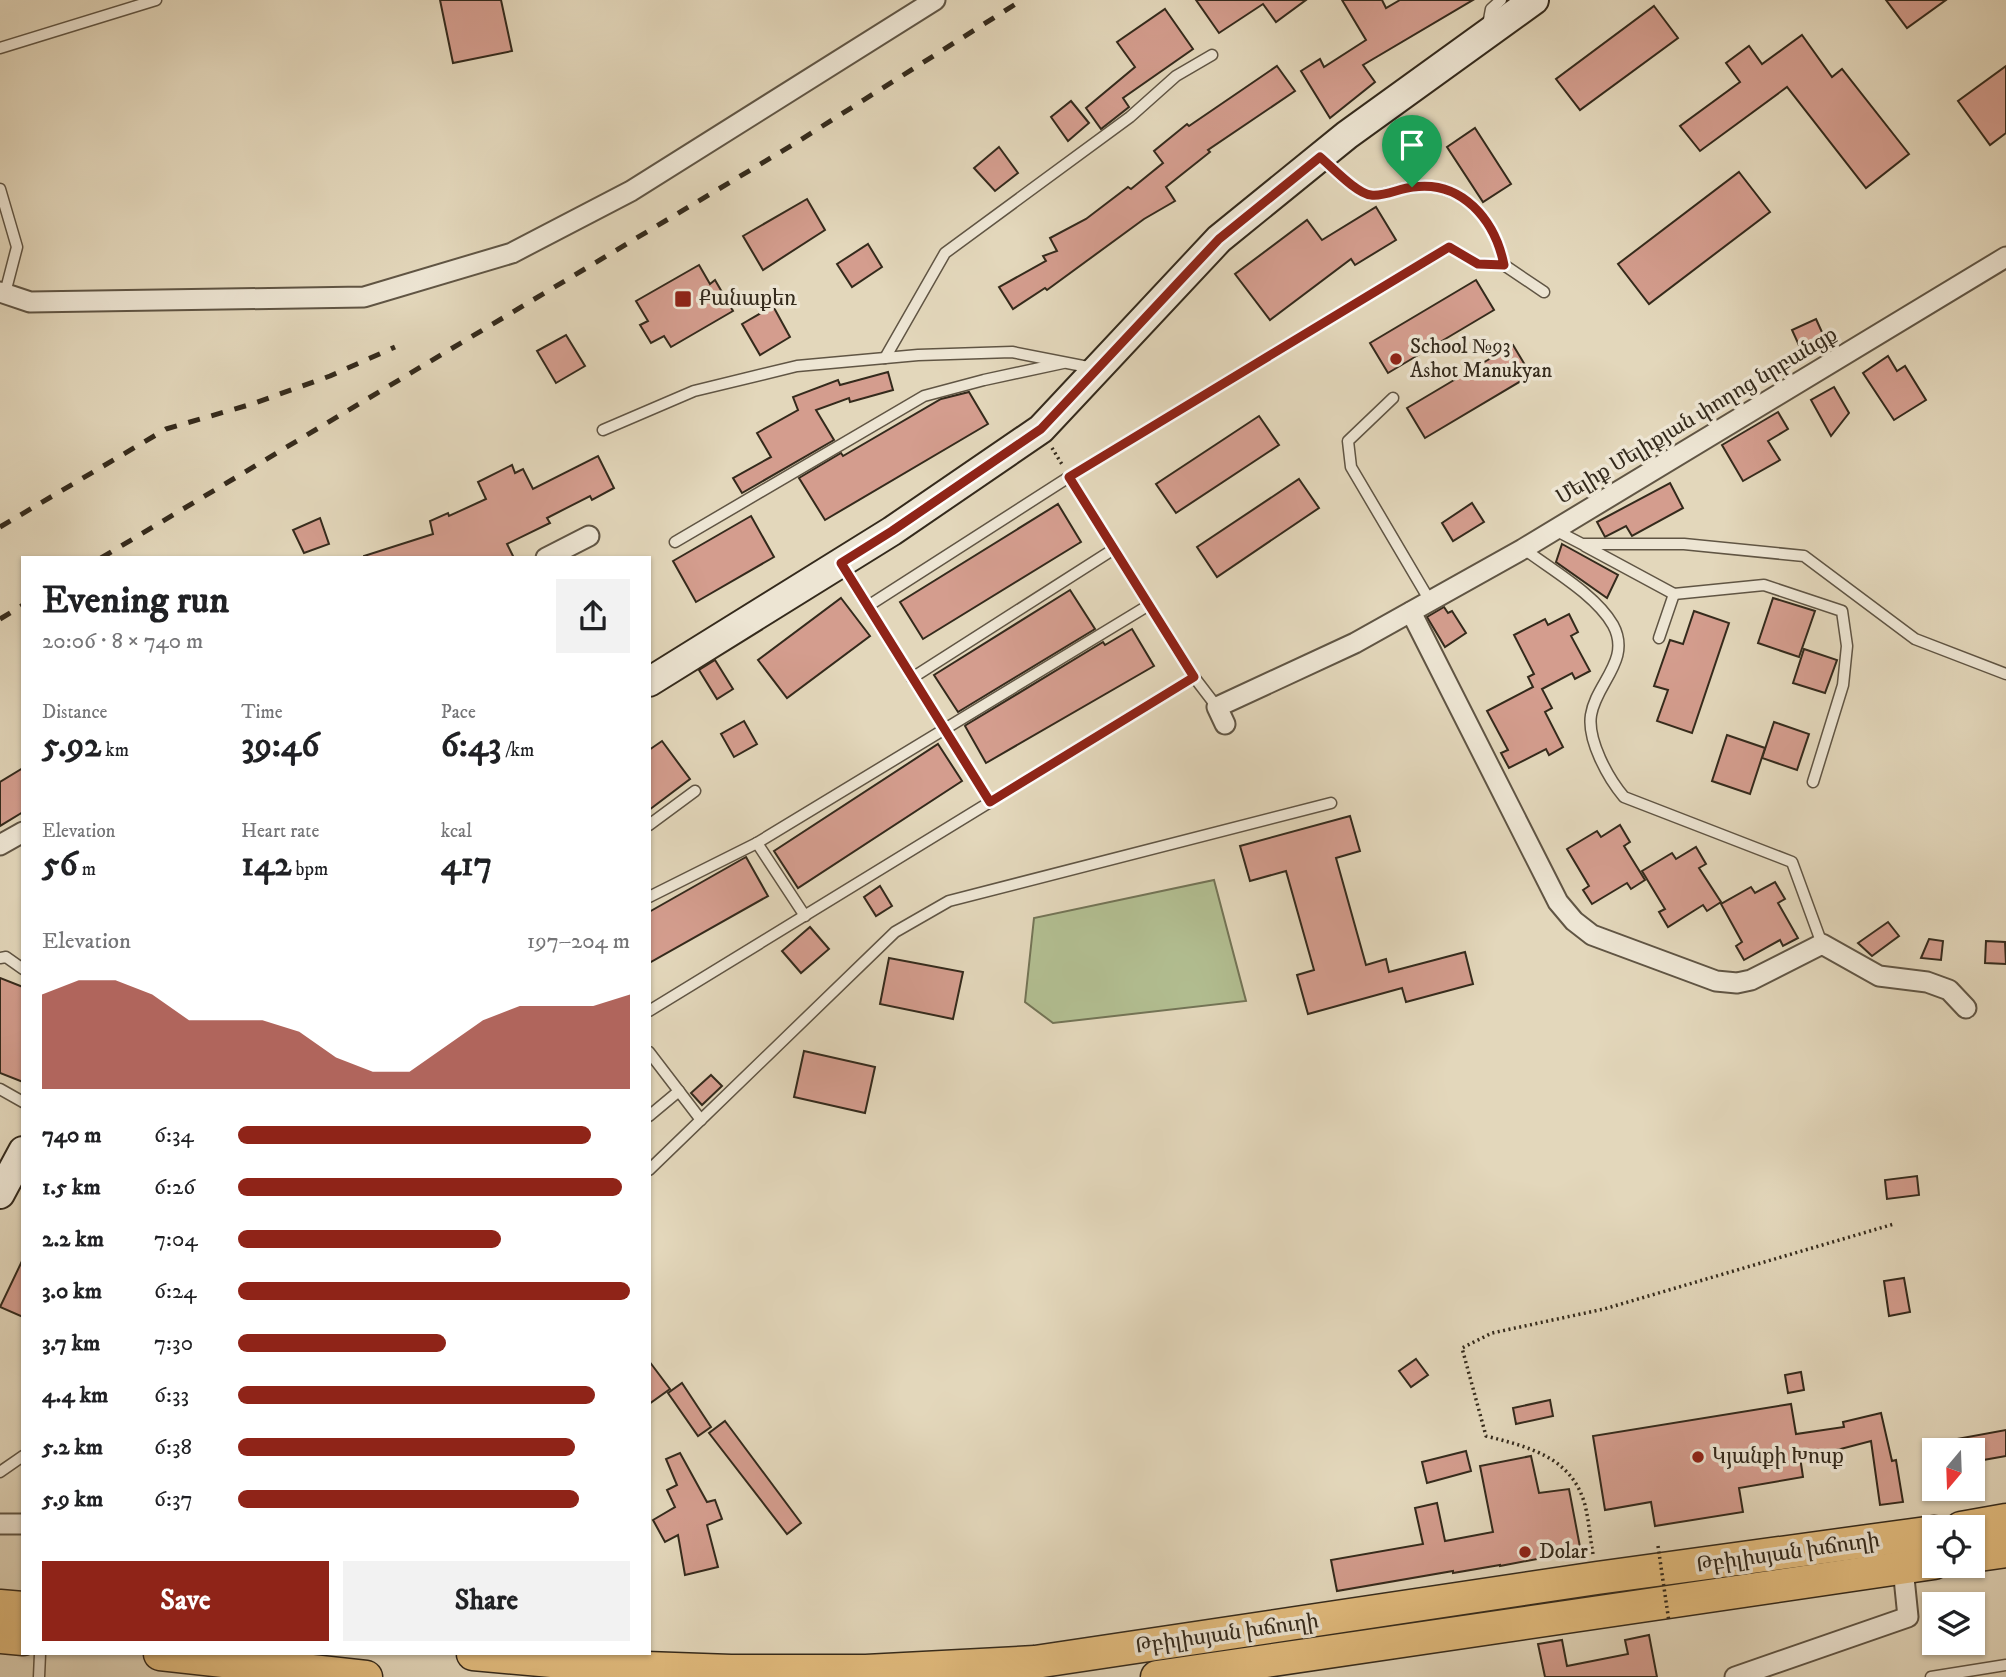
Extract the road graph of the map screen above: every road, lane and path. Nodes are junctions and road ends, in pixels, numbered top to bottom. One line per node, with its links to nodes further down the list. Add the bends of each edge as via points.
1 (156, 0): 6 (lane)
2 (935, 0): 12 (street, via 631,191 512,253 364,298 30,302)
3 (1501, 0): 5 (lane, via 1492,9)
4 (1534, 0): 5 (main road)
5 (1487, 32): 8 (main road)
6 (0, 48)
7 (1212, 55): 14 (lane, via 1176,76 1130,117 945,253)
8 (1320, 157): 11 (lane, via 1362,193 1373,196 1433,185 1449,190 1471,203 1489,223); 16 (main road, via 1219,239)
9 (0, 189): 12 (lane, via 17,247)
10 (2006, 257): 21 (street, Մելիք Մելիքյան փողոց նրբանցք)
11 (1504, 265): 13 (lane); 20 (lane, via 1478,264 1449,247)
12 (3, 292)
13 (1544, 292)
14 (885, 358): 15 (lane, via 1012,352); 19 (lane, via 797,366 694,391)
15 (1067, 363): 16 (lane); 23 (lane, via 924,396)
16 (1097, 368): 18 (main road)
17 (1393, 398): 30 (lane, via 1348,441 1351,467)
18 (1041, 429): 20 (path); 28 (main road)
19 (603, 430)
20 (1069, 477): 25 (lane); 32 (lane)
21 (1553, 529): 24 (lane); 26 (street, Մելիք Մելիքյան փողոց նրբանցք)
22 (589, 536): 27 (street)
23 (675, 542)
24 (1582, 544): 29 (lane); 35 (lane, via 1684,544 1804,556 1915,639)
25 (1114, 548): 31 (lane); 37 (lane)
26 (1524, 548): 30 (street, Մելիք Մելիքյան փողոց նրբանցք); 51 (lane, via 1595,602 1619,640 1617,660 1591,712 1590,730 1615,786 1624,797 1792,862)
27 (550, 556)
28 (841, 563): 32 (lane); 38 (main road)
29 (1674, 594): 34 (lane); 41 (lane, via 1765,585 1842,611 1847,646 1843,685)
30 (1430, 601): 33 (street, Մելիք Մելիքյան փողոց նրբանցք)
31 (1149, 605): 36 (lane); 40 (lane)
32 (868, 606): 37 (lane)
33 (1411, 612): 39 (street, Մելիք Մելիքյան փողոց նրբանցք); 51 (street, via 1558,902 1574,921 1591,934 1716,981 1737,983)
34 (1659, 638)
35 (2006, 674)
36 (1194, 677): 39 (lane); 43 (lane)
37 (912, 678): 40 (lane)
38 (651, 681)
39 (1221, 716)
40 (945, 730): 43 (lane); 47 (lane)
41 (1813, 782)
42 (695, 791): 45 (lane)
43 (990, 802): 50 (lane)
44 (1331, 803): 61 (lane, via 949,901 895,932)
45 (651, 824)
46 (21, 833): 48 (street)
47 (757, 843): 49 (lane); 50 (lane)
48 (0, 845)
49 (651, 896)
50 (805, 916): 55 (lane)
51 (1822, 944): 54 (street, via 1879,976 1950,990)
52 (0, 958): 53 (lane, via 6,957)
53 (21, 968)
54 (1966, 1008)
55 (651, 1010)
56 (651, 1055): 58 (lane)
57 (0, 1089): 59 (lane)
58 (679, 1091): 60 (lane); 61 (lane)
59 (21, 1101)
60 (651, 1114)
61 (701, 1120): 63 (lane)
62 (21, 1155): 64 (main road)
63 (651, 1168)
64 (0, 1194)
65 (1894, 1224): 78 (path, via 1604,1309 1492,1333 1462,1348 1486,1436 1529,1447 1566,1468 1584,1503)
66 (21, 1457): 67 (lane)
67 (0, 1472)
68 (2006, 1520): 71 (main road)
69 (0, 1524): 70 (street)
70 (21, 1524)
71 (1985, 1524)
72 (1922, 1534): 78 (main road, Թբիլիսյան խճուղի)
73 (1658, 1546): 81 (path, bridge)
74 (2006, 1550): 75 (main road)
75 (1985, 1554)
76 (1922, 1565): 77 (main road, Թբիլիսյան խճուղի)
77 (1903, 1568): 93 (main road, Թբիլիսյան խճուղի); 94 (street, via 1908,1617)
78 (1597, 1578): 89 (main road, Թբիլիսյան խճուղի, via 1035,1662 866,1671)
79 (0, 1606): 80 (main road)
80 (21, 1608)
81 (1669, 1622)
82 (0, 1637): 83 (main road)
83 (21, 1639)
84 (40, 1655): 91 (lane)
85 (171, 1655): 87 (main road)
86 (481, 1655): 89 (main road, Թբիլիսյան խճուղի)
87 (192, 1657): 90 (lane); 92 (main road)
88 (2006, 1665): 95 (lane)
89 (617, 1672)
90 (239, 1675)
91 (39, 1677)
92 (366, 1677)
93 (1157, 1677)
94 (1735, 1677)
95 (1931, 1677)

